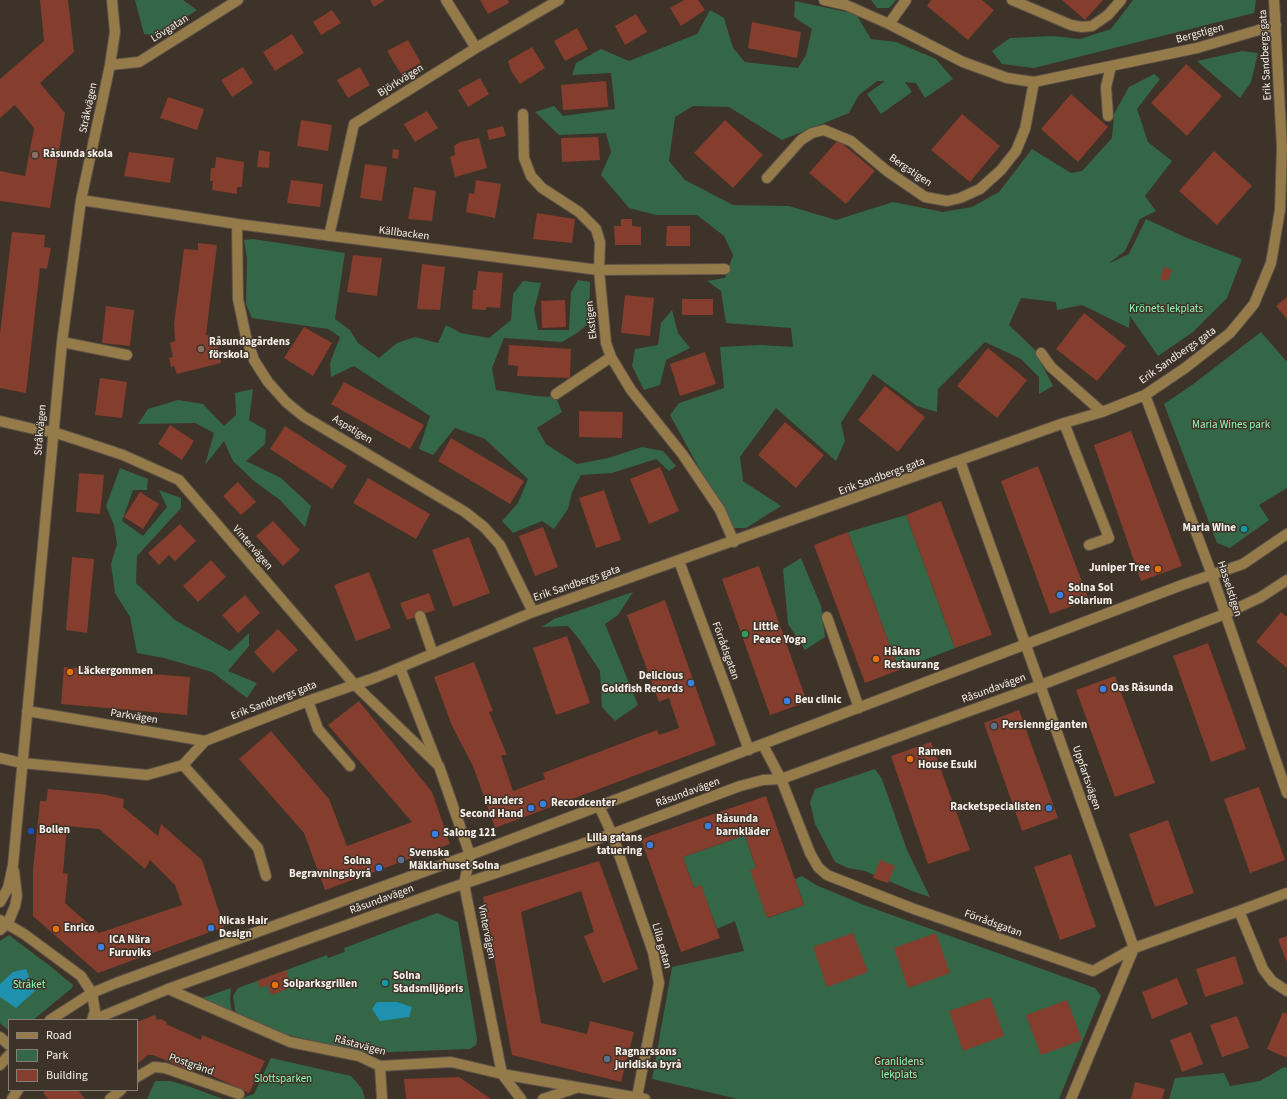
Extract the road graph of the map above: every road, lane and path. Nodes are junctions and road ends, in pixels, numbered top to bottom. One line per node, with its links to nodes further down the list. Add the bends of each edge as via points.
1 (112, 0): 14 (street, Stråkvägen, via 115,32)
2 (238, 0): 14 (street, Lövgatan, via 139,62)
3 (446, 0): 13 (street)
4 (559, 0): 13 (street, Björkvägen)
5 (824, 0): 10 (street, Bergstigen)
6 (906, 0): 11 (street)
7 (1012, 0): 8 (street, via 1071,25 1082,27 1092,26 1108,15)
8 (1121, 0)
9 (1274, 0): 12 (street, Erik Sandbergs gata)
10 (847, 2): 11 (street, Bergstigen)
11 (889, 24): 16 (street, Bergstigen, via 963,62 1006,78)
12 (1276, 25): 15 (street, Bergstigen, via 1197,48); 30 (street, Erik Sandbergs gata, via 1282,188 1271,263 1254,304 1230,333)
13 (476, 48): 22 (street, Björkvägen, via 354,124)
14 (110, 65): 20 (street, Stråkvägen)
15 (1112, 66): 16 (street, Bergstigen); 18 (street, via 1106,88)
16 (1034, 82): 19 (street, Bergstigen, via 1025,129 1016,151 1001,170 980,189 960,198 947,201 925,197 887,172 851,141 824,130 812,133 801,140)
17 (522, 114): 24 (street, Ekstigen, via 524,158 530,176 542,188 579,212 596,228 600,242)
18 (1108, 116)
19 (767, 178)
20 (81, 200): 21 (street, Källbacken); 25 (street, Stråkvägen)
21 (237, 224): 22 (street, Källbacken); 42 (street, Aspstigen, via 238,299 254,360 268,382 303,416 465,512 484,527 500,545)
22 (329, 236): 24 (street, Källbacken)
23 (725, 269): 24 (street, Källbacken)
24 (599, 270): 28 (street, Ekstigen, via 606,342)
25 (62, 342): 27 (street); 34 (street, Stråkvägen)
26 (1041, 353): 31 (street, via 1051,367)
27 (127, 355)
28 (611, 357): 29 (street); 37 (street, Ekstigen, via 631,390 683,455 720,510)
29 (556, 394)
30 (1145, 395): 31 (street, Erik Sandbergs gata); 40 (street, Hasselstigen)
31 (1102, 412): 33 (street, Erik Sandbergs gata)
32 (0, 421): 34 (street, Vintervägen)
33 (1064, 424): 35 (street, Erik Sandbergs gata); 38 (street, via 1109,538)
34 (54, 432): 49 (street, Vintervägen, via 123,455 179,480); 53 (street, Stråkvägen)
35 (960, 461): 37 (street, Erik Sandbergs gata); 46 (street, Uppfartsvägen)
36 (1287, 534): 40 (street, Råsundavägen, via 1251,560)
37 (734, 542): 39 (street, Erik Sandbergs gata)
38 (1090, 545)
39 (679, 561): 42 (street, Erik Sandbergs gata); 56 (street, Förrådsgatan)
40 (1212, 575): 43 (street, Hasselstigen); 46 (street, Råsundavägen)
41 (1287, 580): 43 (street, Råsundavägen)
42 (533, 612): 47 (street, Erik Sandbergs gata)
43 (1225, 614): 50 (street, Råsundavägen); 63 (street, Hasselstigen)
44 (420, 616): 47 (street)
45 (827, 617): 52 (street)
46 (1026, 644): 50 (street, Uppfartsvägen); 52 (street, Råsundavägen)
47 (433, 654): 48 (street, Erik Sandbergs gata)
48 (400, 668): 49 (street, Erik Sandbergs gata); 61 (street, Vintervägen)
49 (355, 685): 51 (street, Erik Sandbergs gata); 61 (street, Vintervägen)
50 (1041, 685): 62 (street, Råsundavägen); 74 (street, Uppfartsvägen)
51 (308, 701): 54 (street, Erik Sandbergs gata); 60 (street, via 318,729)
52 (859, 708): 55 (street, Råsundavägen)
53 (27, 711): 54 (street, Parkvägen); 58 (street, Stråkvägen)
54 (205, 741): 59 (street)
55 (763, 745): 56 (street, Råsundavägen); 62 (street, Förrådsgatan)
56 (749, 750): 64 (street, Råsundavägen)
57 (0, 758): 58 (street)
58 (22, 763): 59 (street, via 147,775); 67 (street, Stråkvägen)
59 (183, 765): 68 (street, via 258,848)
60 (350, 766)
61 (439, 766): 66 (street, Vintervägen)
62 (781, 779): 65 (street, Råsundavägen, via 763,780 740,786); 74 (street, Förrådsgatan, via 810,853 818,867 827,875 887,899 1093,971)
63 (1287, 792)
64 (599, 806): 65 (street, Lilla gatan); 66 (street, Råsundavägen)
65 (612, 834): 69 (street, Råsundavägen); 90 (street, Lilla gatan, via 653,952 659,983)
66 (470, 855): 69 (street, Vintervägen); 77 (street, Råsundavägen)
67 (14, 865): 71 (street, Stråkvägen, via 8,888); 73 (street, Stråkvägen, via 17,896 15,906)
68 (266, 876)
69 (464, 884): 75 (street, Råsundavägen); 86 (street, Vintervägen)
70 (1287, 893): 72 (street, Förrådsgatan)
71 (0, 902)
72 (1239, 912): 74 (street, Förrådsgatan); 76 (street, via 1263,969 1272,981)
73 (3, 924): 77 (street, via 81,976)
74 (1134, 948): 94 (street)
75 (168, 989): 80 (street, Råsundavägen); 85 (street, Råstavägen, via 290,1042 359,1056)
76 (1287, 991)
77 (92, 993): 78 (street, Råsundavägen); 79 (street)
78 (52, 1019)
79 (92, 1019)
80 (94, 1019)
81 (0, 1037): 82 (street)
82 (8, 1044)
83 (8, 1056): 84 (street)
84 (0, 1065)
85 (380, 1066): 86 (street, Råstavägen, via 451,1062); 91 (street)
86 (502, 1074): 88 (street, Råstavägen); 92 (street, Vintervägen)
87 (138, 1076): 89 (street, Postgränd, via 154,1067 165,1068)
88 (578, 1087): 90 (street, Råstavägen); 93 (street, Råstavägen)
89 (239, 1094)
90 (641, 1098)
91 (382, 1099)
92 (521, 1099)
93 (543, 1099)
94 (1071, 1099)

